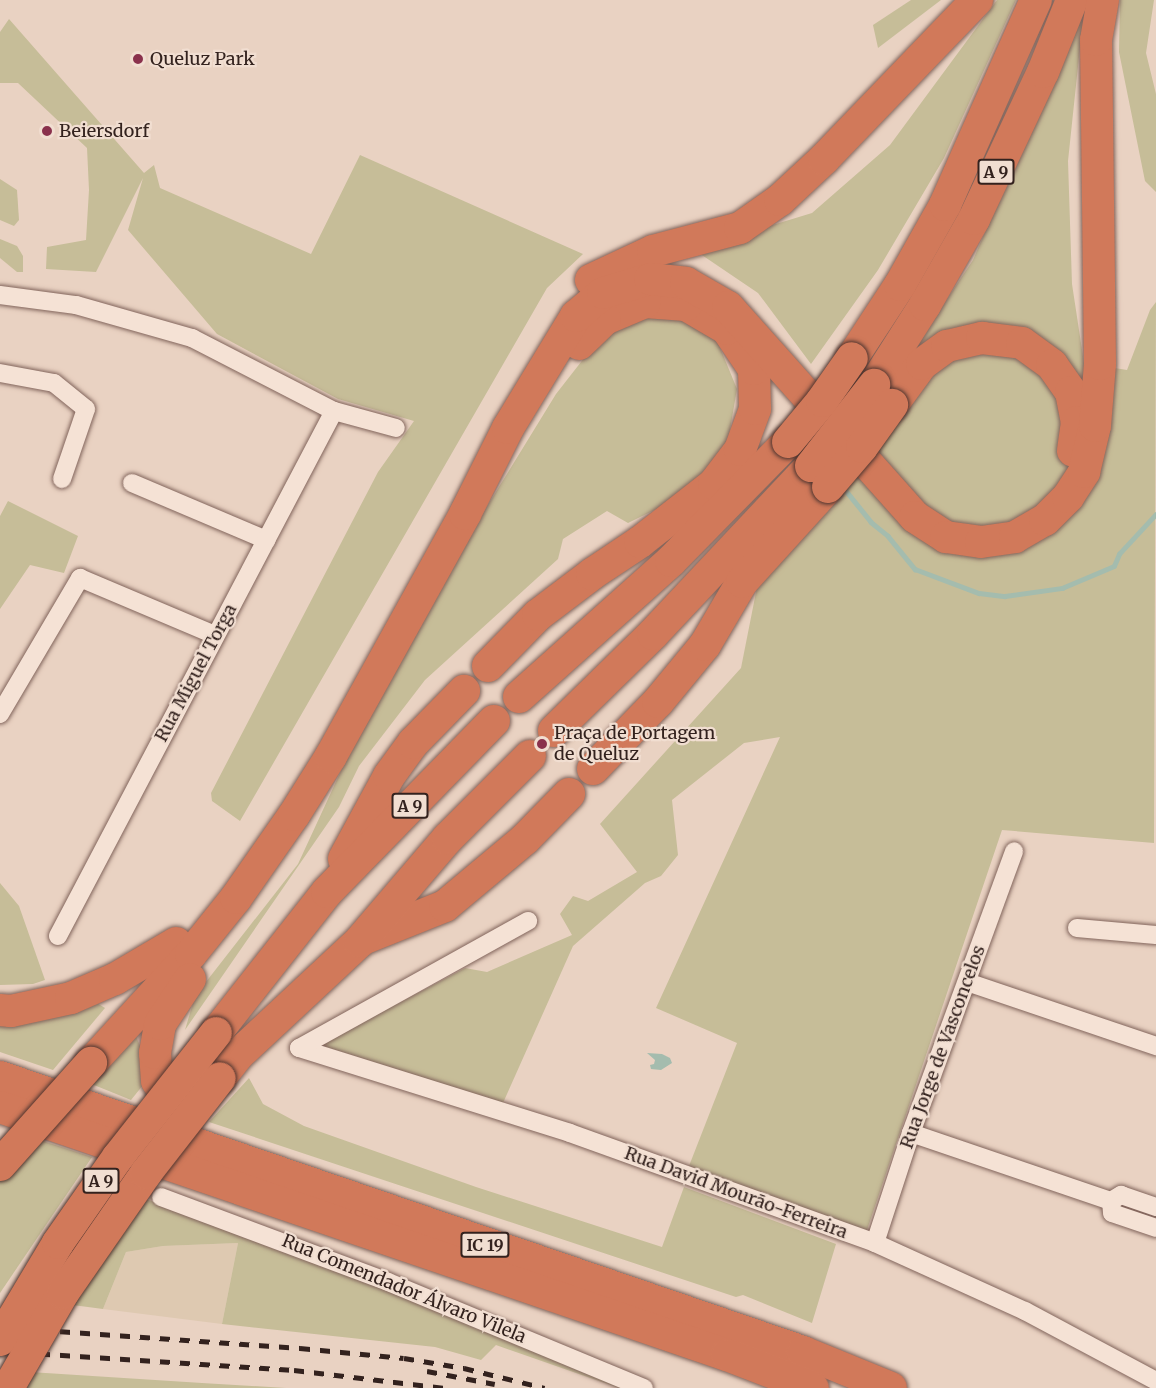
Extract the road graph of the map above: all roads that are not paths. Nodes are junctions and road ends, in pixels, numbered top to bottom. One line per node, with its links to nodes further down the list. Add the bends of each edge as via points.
1 (977, 0): 5 (highway, via 780,200 740,228 653,250)
2 (1036, 0): 19 (highway, A 9, bridge, via 945,205 900,285 822,402 671,561)
3 (1072, 0): 8 (highway, A 9, via 974,219 925,305)
4 (1103, 0): 14 (highway, via 1096,40 1101,304 1095,426 1084,472 1068,497 1045,520 1015,537 981,542 945,537 915,517 728,307 686,283 650,279 603,293 576,316 508,428)
5 (622, 264): 8 (highway, via 689,268 716,279 739,297 887,469 923,503 950,520 980,525 1009,521 1041,503 1059,484 1073,452 1077,422 1071,392 1052,365 1022,343 982,338 947,346); 34 (highway, via 572,294 541,335 279,807 222,890)
6 (0, 296): 9 (street, via 76,305 192,338)
7 (0, 373): 12 (street, via 54,383 86,410)
8 (883, 395): 11 (highway, A 9, bridge)
9 (334, 411): 10 (street); 15 (street, Rua Miguel Torga)
10 (396, 428)
11 (819, 476): 22 (highway, A 9); 25 (highway, via 742,582 705,645 665,694)
12 (62, 479)
13 (132, 483): 15 (street)
14 (465, 514): 17 (highway, via 522,435 573,350 604,318 645,302 686,305 728,329 754,369 755,409 740,450 714,484 538,615); 23 (highway)
15 (266, 540): 16 (street, Rua Miguel Torga)
16 (215, 635): 20 (street, via 80,578); 31 (street, Rua Miguel Torga)
17 (488, 666)
18 (464, 691): 28 (highway, via 413,743 389,776)
19 (519, 697)
20 (0, 714)
21 (494, 721): 28 (highway, A 9)
22 (554, 731)
23 (331, 756): 38 (highway, via 236,898 191,954); 44 (highway, via 302,820 261,890 164,1017 155,1053 158,1082 172,1104 198,1125)
24 (530, 756): 33 (highway, A 9, via 448,838)
25 (593, 769)
26 (569, 794): 33 (highway, via 525,839 445,906)
27 (1014, 851): 35 (street, Rua Jorge de Vasconcelos)
28 (327, 892): 50 (highway, A 9, bridge, via 118,1157 58,1243)
29 (528, 921): 49 (street, Rua David Mourão-Ferreira, via 298,1048 570,1133)
30 (1077, 928): 32 (street)
31 (58, 936)
32 (1156, 936)
33 (360, 941): 52 (highway, A 9, bridge, via 239,1054 140,1182 63,1293)
34 (176, 943): 36 (highway, via 115,980 71,998); 38 (highway)
35 (967, 982): 37 (street); 41 (street, Rua Jorge de Vasconcelos)
36 (0, 1010)
37 (1156, 1046)
38 (87, 1059): 42 (highway); 43 (highway, bridge)
39 (0, 1077): 44 (highway, IC 19)
40 (0, 1107): 54 (highway, IC 19)
41 (911, 1133): 46 (street); 49 (street, Rua Jorge de Vasconcelos)
42 (0, 1146)
43 (0, 1165)
44 (273, 1171): 55 (highway, IC 19, via 803,1352)
45 (161, 1197): 53 (street, Rua Comendador Álvaro Vilela, via 388,1282)
46 (1111, 1200): 47 (street, via 1121,1195); 48 (street, via 1112,1213)
47 (1156, 1207)
48 (1156, 1228)
49 (875, 1243): 51 (street, Rua David Mourão-Ferreira, via 1025,1311)
50 (0, 1340)
51 (1156, 1381)
52 (8, 1388)
53 (644, 1388)
54 (813, 1388)
55 (891, 1388)

